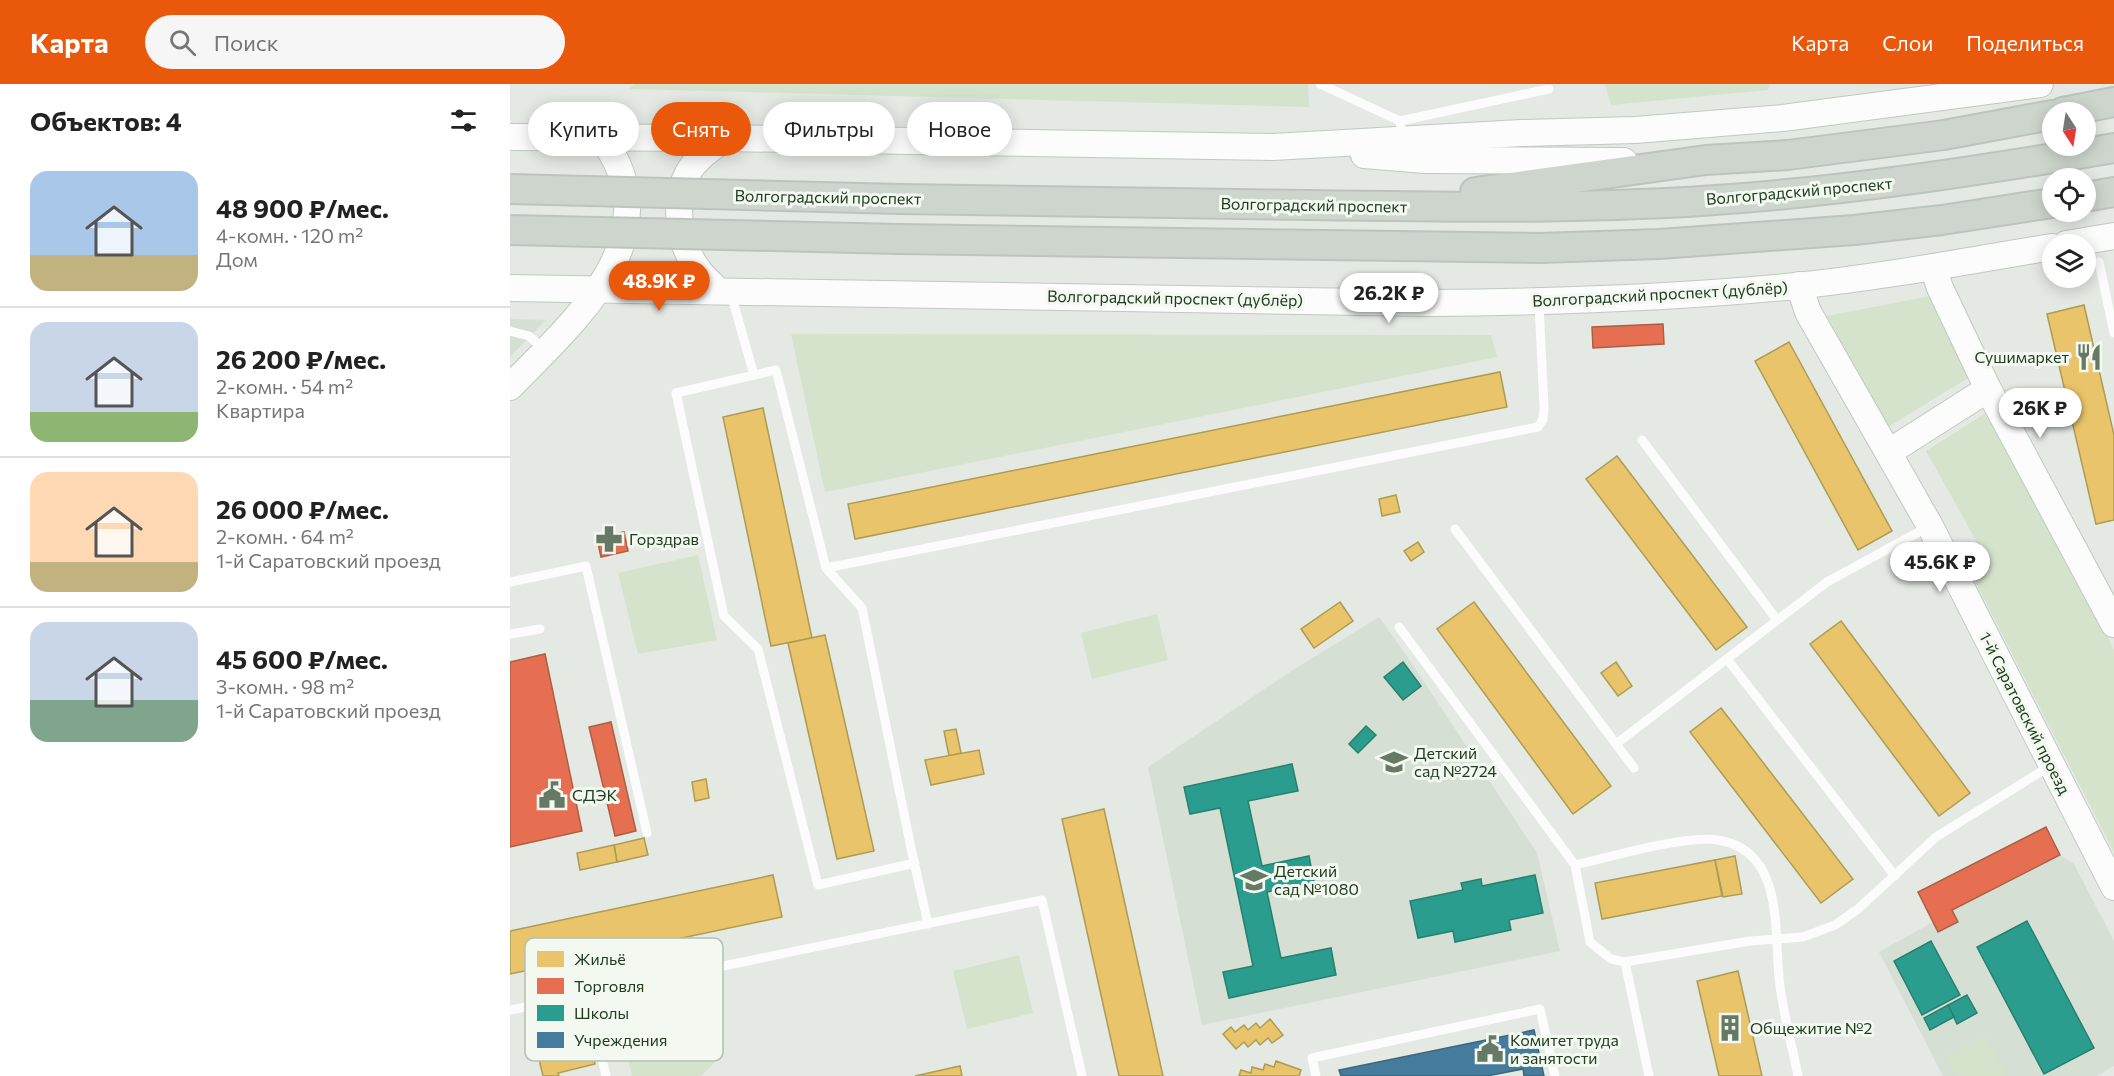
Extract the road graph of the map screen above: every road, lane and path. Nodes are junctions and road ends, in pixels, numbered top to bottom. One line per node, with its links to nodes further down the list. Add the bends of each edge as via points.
1 (1320, 84): 7 (lane)
2 (2040, 84): 7 (main road, via 1772,119 1635,130)
3 (1549, 89): 7 (lane)
4 (2114, 102): 5 (main road)
5 (2096, 106)
6 (2042, 116): 15 (main road, via 1944,135 1788,155)
7 (1401, 130): 11 (main road)
8 (510, 137): 9 (main road)
9 (528, 137)
10 (751, 138): 11 (main road)
11 (1273, 147): 15 (main road, via 1425,160)
12 (2114, 148): 20 (main road, Волгоградский проспект, via 1839,190 1576,206)
13 (613, 156): 29 (main road, via 623,179 626,222 615,263)
14 (702, 156): 30 (main road, via 688,174 681,194 680,226 685,247 698,270)
15 (1706, 160): 20 (main road)
16 (510, 189): 20 (main road, Волгоградский проспект, bridge)
17 (2114, 192): 18 (main road)
18 (2096, 195)
19 (2042, 205): 21 (main road, bridge, via 1854,230 1659,244 1470,247)
20 (1376, 206)
21 (510, 230)
22 (2114, 236): 23 (main road)
23 (2096, 239)
24 (2042, 249): 26 (main road, Волгоградский проспект (дублёр))
25 (2098, 262): 33 (lane)
26 (1933, 267): 27 (main road, Волгоградский проспект (дублёр)); 37 (main road)
27 (1799, 285): 31 (main road, Волгоградский проспект (дублёр)); 39 (main road, 1-й Саратовский проезд, via 1808,312)
28 (510, 288): 29 (main road, Волгоградский проспект (дублёр))
29 (599, 291): 30 (main road, Волгоградский проспект (дублёр)); 34 (main road)
30 (724, 291): 31 (main road, Волгоградский проспект (дублёр)); 35 (lane)
31 (1539, 302): 42 (lane, via 1544,407 1538,427)
32 (510, 331): 34 (lane, via 530,336)
33 (2114, 333)
34 (546, 350): 36 (main road)
35 (754, 375): 42 (lane, via 776,370); 54 (lane, via 676,393 724,616 758,650 818,885)
36 (510, 387)
37 (1988, 389): 39 (main road); 45 (main road, via 2102,589)
38 (1642, 440): 44 (lane)
39 (1889, 452): 40 (main road, 1-й Саратовский проезд)
40 (1930, 526): 44 (lane, via 1827,582); 51 (main road, 1-й Саратовский проезд)
41 (1455, 529): 50 (lane)
42 (826, 568): 54 (lane, via 862,608)
43 (510, 582): 53 (lane, via 586,566)
44 (1777, 620): 49 (lane)
45 (2114, 624)
46 (1400, 627): 55 (lane)
47 (540, 628): 48 (lane)
48 (510, 634)
49 (1727, 659): 50 (lane); 56 (lane)
50 (1616, 744): 52 (lane)
51 (2052, 765): 56 (lane, via 1936,837); 57 (main road, 1-й Саратовский проезд)
52 (1634, 768)
53 (647, 833)
54 (915, 863): 58 (lane)
55 (1575, 865): 59 (lane, via 1693,841 1736,844 1751,854 1768,880); 60 (lane, via 1590,942 1611,958)
56 (1894, 876): 59 (lane, via 1835,925 1803,937)
57 (2114, 887)
58 (928, 924): 61 (lane); 66 (lane, via 1042,900)
59 (1777, 939): 60 (lane); 70 (lane, via 1780,985)
60 (1625, 962): 69 (lane)
61 (723, 966)
62 (525, 1007): 63 (lane)
63 (510, 1010)
64 (603, 1061): 65 (lane)
65 (606, 1076)
66 (1082, 1076)
67 (1316, 1076): 68 (lane, via 1312,1058 1540,1009)
68 (1555, 1076)
69 (1649, 1076)
70 (1798, 1076)

